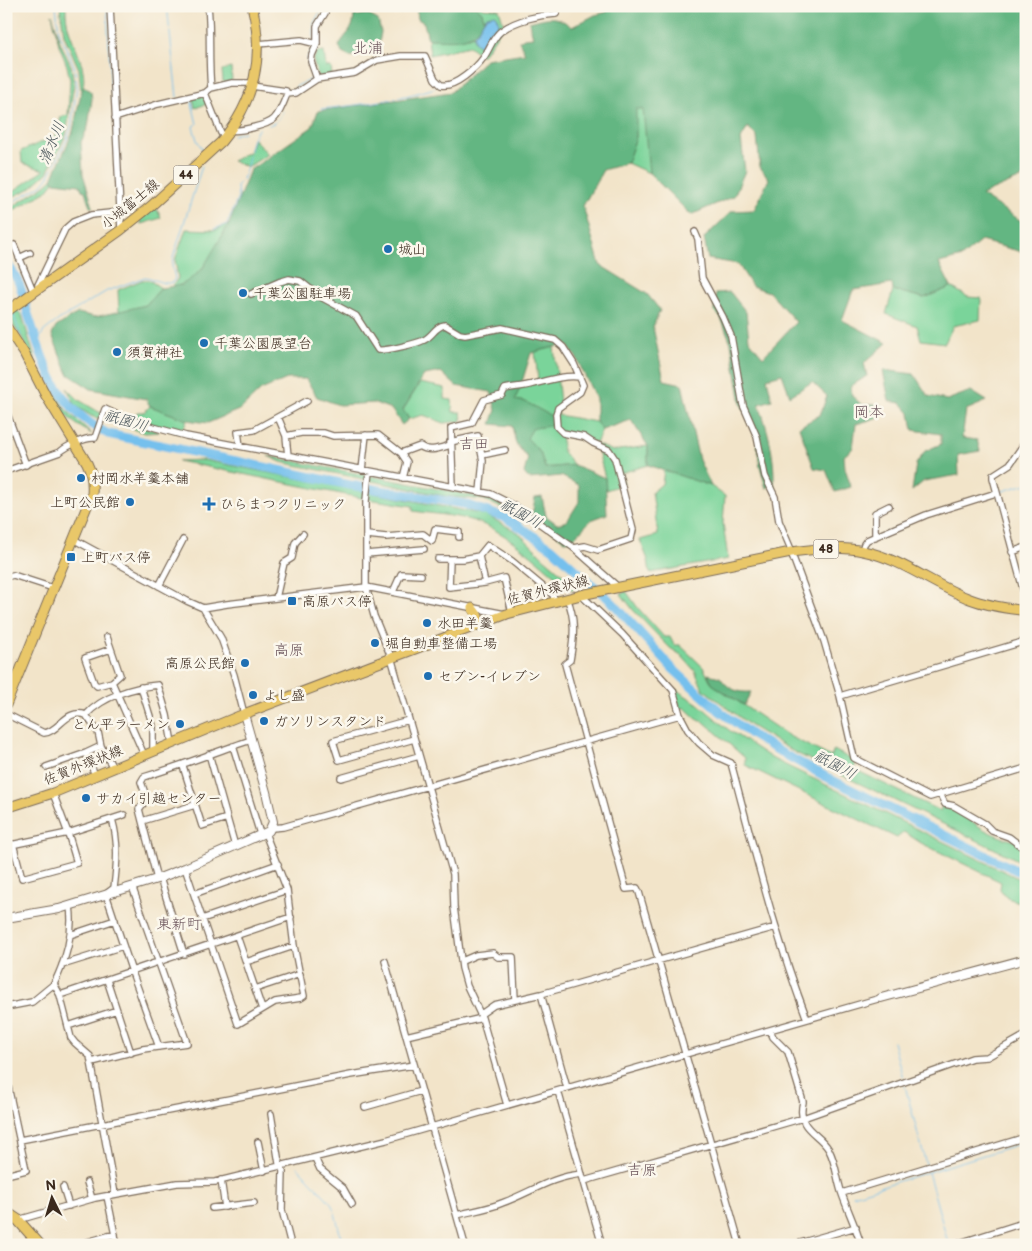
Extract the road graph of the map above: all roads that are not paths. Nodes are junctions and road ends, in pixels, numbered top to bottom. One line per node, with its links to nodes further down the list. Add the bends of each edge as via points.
1 (110, 6): 13 (street)
2 (208, 6): 10 (street)
3 (252, 6): 7 (main road, 小城富士線 / 44)
4 (326, 6): 6 (street)
5 (559, 6): 8 (street, via 556,14 515,23 501,31 469,73 449,85 441,85 435,78 425,56 415,55 377,60 355,73)
6 (314, 43): 7 (street, via 301,40); 8 (street, via 311,62)
7 (258, 44): 9 (main road, 小城富士線 / 44, via 257,63)
8 (317, 79): 12 (street, via 296,93)
9 (250, 84): 10 (street, via 232,82); 12 (street, via 286,91); 14 (main road, 小城富士線 / 44, via 240,116)
10 (211, 88): 11 (street)
11 (206, 93): 13 (street); 14 (street, via 221,132)
12 (287, 94): 14 (street, via 274,120)
13 (115, 118): 15 (street)
14 (228, 133): 16 (main road, 小城富士線 / 44, via 180,181)
15 (120, 212): 16 (street); 21 (street, via 91,215 72,222 65,229)
16 (121, 230): 21 (main road, 小城富士線 / 44)
17 (695, 232): 57 (street, via 702,278 731,336 743,404 757,437 765,476 775,497)
18 (14, 245): 20 (street)
19 (30, 253): 20 (street)
20 (19, 258): 21 (street)
21 (36, 292): 23 (main road, 小城富士線 / 44)
22 (251, 294): 25 (street, via 288,279 300,281 319,296 356,316 378,350 424,340 445,324 465,335 502,328 550,338 563,347)
23 (7, 312)
24 (6, 326): 32 (main road)
25 (580, 377): 33 (street, via 544,380 505,389 502,395 484,400 472,423 451,428); 53 (street, via 582,389 556,410 557,426 563,433 584,437 612,453 634,533 626,542 598,550 585,546)
26 (307, 401): 28 (street)
27 (7, 415): 39 (street)
28 (278, 417): 30 (street); 34 (street, via 254,430 238,432)
29 (366, 435): 30 (street, via 300,433); 36 (street, via 378,434); 41 (street)
30 (286, 436): 37 (street)
31 (1026, 441): 45 (street, via 1010,464 993,475)
32 (75, 443): 34 (street, via 96,436 105,409 153,427); 39 (street); 51 (main road, via 91,471 93,486)
33 (450, 443): 36 (street, via 435,450 420,446); 38 (street, via 478,436); 43 (street)
34 (240, 446): 37 (street)
35 (505, 450): 38 (street)
36 (401, 453): 42 (street, via 407,462)
37 (288, 456): 41 (street)
38 (482, 456): 44 (street)
39 (26, 465): 40 (street)
40 (6, 471)
41 (367, 473): 42 (street); 48 (street)
42 (403, 478): 43 (street)
43 (452, 486): 44 (street)
44 (480, 492): 53 (street, via 515,506)
45 (996, 493): 50 (street, via 926,515); 58 (street)
46 (889, 506): 50 (street, via 875,513)
47 (303, 534): 72 (street, via 295,543 292,558 284,563)
48 (367, 536): 49 (street, via 423,534 432,541 435,529 459,532); 59 (street)
49 (459, 537)
50 (875, 537): 56 (street, via 867,540)
51 (73, 539): 66 (street); 68 (main road)
52 (183, 540): 66 (street)
53 (574, 548): 67 (street)
54 (1026, 548): 58 (street)
55 (424, 549): 59 (street)
56 (862, 551): 57 (main road, 佐賀外環状線 / 48, via 820,549); 78 (main road, 佐賀外環状線 / 48, via 891,559 969,598 998,608)
57 (790, 552): 67 (main road, 佐賀外環状線 / 48); 89 (street, via 821,633)
58 (1012, 552): 74 (street)
59 (366, 554): 69 (street)
60 (479, 556): 62 (street); 65 (street); 75 (street, via 488,545 553,595)
61 (438, 559): 62 (street)
62 (450, 559): 65 (street, via 449,587)
63 (421, 575): 70 (street, via 400,574)
64 (6, 577): 68 (street, via 13,575)
65 (484, 583): 79 (street, via 504,578)
66 (159, 586): 76 (street)
67 (618, 587): 71 (main road, 佐賀外環状線 / 48)
68 (53, 588): 85 (main road)
69 (366, 588): 70 (street); 72 (street); 84 (street)
70 (393, 592): 77 (street)
71 (581, 595): 73 (main road, 佐賀外環状線 / 48); 94 (street, via 673,690)
72 (276, 598): 76 (street)
73 (567, 598): 75 (main road, 佐賀外環状線 / 48); 98 (street, via 574,628 570,660 565,664)
74 (1026, 600)
75 (555, 601): 79 (main road, 佐賀外環状線 / 48)
76 (203, 608): 92 (street, via 221,638)
77 (472, 608): 79 (street); 80 (main road, via 478,616)
78 (1026, 611)
79 (510, 613): 80 (main road, 佐賀外環状線 / 48)
80 (475, 625): 84 (main road, 佐賀外環状線 / 48)
81 (108, 636): 83 (street)
82 (1026, 641): 89 (street)
83 (112, 649): 86 (street, via 120,675); 86 (street, via 85,658 97,686)
84 (391, 657): 92 (main road, 佐賀外環状線 / 48); 95 (street)
85 (11, 680): 90 (main road)
86 (112, 682): 88 (street)
87 (141, 687): 88 (street); 99 (street, via 158,685); 102 (street, via 152,726)
88 (116, 696): 93 (street); 105 (street)
89 (840, 696): 115 (street, via 854,758 930,797)
90 (6, 704)
91 (6, 714): 93 (street, via 44,733 63,720 78,714)
92 (244, 714): 97 (street); 99 (main road, 佐賀外環状線 / 48)
93 (86, 715): 100 (street, via 98,732)
94 (680, 715): 98 (street); 139 (street, via 699,743 731,763)
95 (409, 720): 96 (street); 96 (street, via 333,741 339,760)
96 (414, 738): 106 (street)
97 (251, 740): 101 (street); 122 (street, via 273,822)
98 (585, 741): 113 (street); 149 (street, via 626,889 637,888)
99 (172, 743): 102 (main road, 佐賀外環状線 / 48)
100 (101, 746): 103 (street); 109 (street)
101 (233, 746): 104 (street); 122 (street)
102 (153, 751): 105 (main road, 佐賀外環状線 / 48)
103 (86, 754): 108 (street); 111 (street)
104 (209, 754): 107 (street); 119 (street)
105 (144, 755): 109 (main road, 佐賀外環状線 / 48)
106 (419, 756): 112 (street); 113 (street)
107 (183, 766): 116 (street); 121 (street, via 144,777 141,782 147,799 139,809)
108 (46, 767)
109 (113, 768): 111 (main road, 佐賀外環状線 / 48)
110 (1026, 768): 115 (street)
111 (96, 775): 114 (main road, 佐賀外環状線 / 48)
112 (341, 778)
113 (428, 786): 122 (street); 148 (street, via 453,874)
114 (53, 793): 117 (main road, 佐賀外環状線 / 48); 123 (street)
115 (940, 794): 126 (street, via 946,804)
116 (195, 805): 119 (street, via 202,826); 121 (street)
117 (6, 808)
118 (124, 815): 120 (street)
119 (227, 818): 125 (street)
120 (112, 819): 123 (street); 132 (street, via 118,854 114,888)
121 (142, 821): 129 (street)
122 (266, 831): 125 (street); 127 (street)
123 (68, 832): 124 (street); 124 (street, via 77,863 22,878)
124 (9, 845)
125 (235, 846): 128 (street)
126 (1026, 850)
127 (278, 864): 131 (street); 133 (street)
128 (185, 868): 129 (street); 133 (street)
129 (158, 878): 130 (street); 145 (street)
130 (132, 886): 132 (street); 151 (street)
131 (287, 890): 135 (street); 137 (street)
132 (106, 894): 134 (street); 138 (street)
133 (194, 894): 137 (street)
134 (70, 906): 136 (street); 140 (street)
135 (291, 917): 141 (street); 144 (street)
136 (6, 918)
137 (202, 919): 142 (street)
138 (116, 920): 140 (street); 143 (street)
139 (776, 927): 149 (street); 166 (street)
140 (70, 935): 152 (street)
141 (237, 936): 142 (street); 150 (street)
142 (211, 945): 145 (street); 163 (street, via 238,1024)
143 (123, 946): 152 (street); 153 (street)
144 (294, 946): 150 (street); 154 (street)
145 (184, 954): 151 (street)
146 (1026, 959): 160 (street)
147 (385, 961): 170 (street)
148 (462, 961): 161 (street, via 476,955 513,958); 165 (street, via 467,986)
149 (659, 961): 158 (street); 173 (street)
150 (246, 962): 157 (street)
151 (159, 963): 153 (street); 171 (street, via 187,1043)
152 (62, 966): 156 (street)
153 (132, 972): 155 (street); 171 (street)
154 (300, 974): 157 (street); 163 (street, via 304,996 275,1002)
155 (107, 980): 159 (street); 164 (street)
156 (54, 984): 159 (street); 162 (street, via 32,1002)
157 (255, 989): 163 (street)
158 (542, 994): 161 (street); 177 (street)
159 (60, 996): 167 (street)
160 (881, 998): 166 (street)
161 (515, 1000): 165 (street, via 494,1005)
162 (6, 1007)
163 (262, 1009)
164 (117, 1010): 167 (street); 172 (street)
165 (482, 1016): 170 (street); 180 (street)
166 (807, 1019): 168 (street)
167 (68, 1026): 174 (street, via 74,1044 90,1056)
168 (770, 1030): 173 (street); 183 (street, via 788,1052 803,1102)
169 (1026, 1035): 183 (street, via 987,1056 972,1058)
170 (406, 1036): 175 (street)
171 (159, 1047): 172 (street)
172 (131, 1053): 174 (street)
173 (684, 1054): 177 (street); 189 (street)
174 (92, 1062): 184 (street)
175 (414, 1065): 178 (street); 184 (street)
176 (6, 1077): 187 (street)
177 (567, 1088): 179 (street)
178 (421, 1091): 181 (street); 185 (street)
179 (558, 1091): 180 (street); 193 (street)
180 (507, 1106): 185 (street)
181 (365, 1107)
182 (271, 1114): 191 (street)
183 (803, 1118): 189 (street); 199 (street, via 812,1133 823,1140 830,1151)
184 (102, 1124): 187 (street); 200 (street)
185 (431, 1127): 190 (street); 209 (street)
186 (1026, 1137): 199 (street)
187 (20, 1140): 194 (street, via 26,1170)
188 (258, 1142): 192 (street)
189 (710, 1145): 196 (street); 220 (street)
190 (314, 1158): 191 (street); 204 (street, via 320,1170 343,1188)
191 (281, 1167): 192 (street); 217 (street, via 282,1210)
192 (264, 1171): 195 (street)
193 (582, 1174): 196 (street); 209 (street, via 552,1180 501,1204)
194 (6, 1175)
195 (221, 1180): 200 (street, via 177,1182); 206 (street)
196 (584, 1181): 219 (street)
197 (87, 1182): 202 (street)
198 (63, 1187): 205 (street)
199 (842, 1193): 212 (street)
200 (115, 1194): 201 (street)
201 (107, 1196): 202 (street); 213 (street)
202 (92, 1199): 205 (street)
203 (254, 1203): 206 (street)
204 (352, 1204)
205 (69, 1206): 210 (street)
206 (224, 1207): 207 (street)
207 (212, 1208)
208 (6, 1212): 210 (highway)
209 (457, 1215): 218 (street)
210 (18, 1220): 214 (highway)
211 (1026, 1222): 223 (street)
212 (856, 1227): 221 (street); 222 (street)
213 (115, 1234): 215 (street); 216 (street)
214 (40, 1245)
215 (77, 1245)
216 (117, 1245)
217 (291, 1245)
218 (465, 1245)
219 (602, 1245)
220 (740, 1245)
221 (793, 1245)
222 (861, 1245)
223 (953, 1245)

